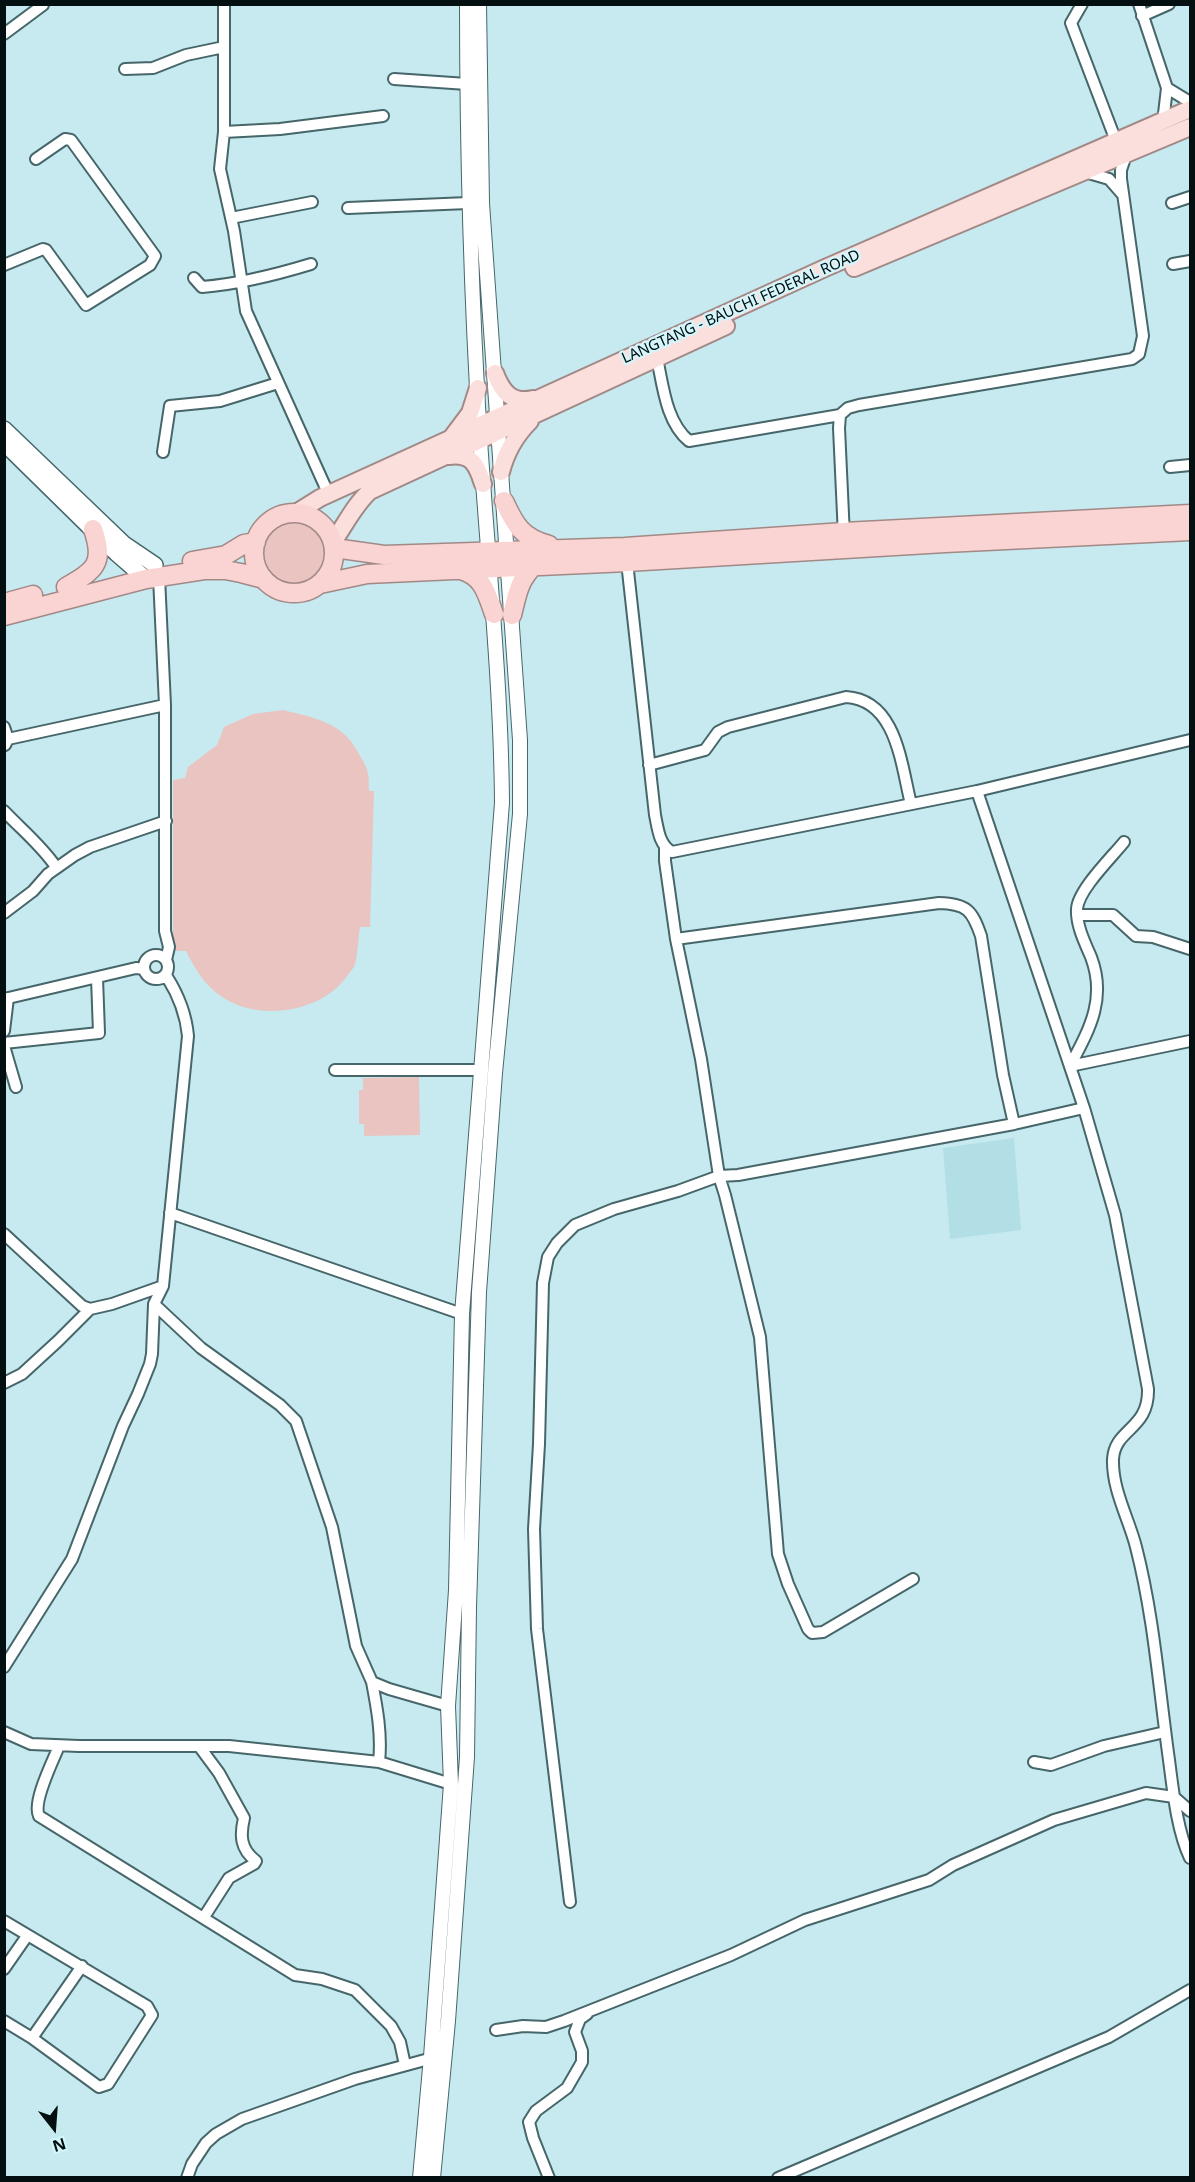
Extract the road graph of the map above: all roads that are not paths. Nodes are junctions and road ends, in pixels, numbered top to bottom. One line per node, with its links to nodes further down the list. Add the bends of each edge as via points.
1 (224, 4): 10 (street)
2 (467, 4): 13 (street)
3 (478, 4): 28 (street)
4 (1082, 4): 21 (street, via 1071,23)
5 (1139, 4): 8 (street)
6 (1169, 4): 8 (street)
7 (43, 5): 9 (street)
8 (1142, 16): 14 (street)
9 (4, 34)
10 (224, 47): 11 (street, via 186,55 153,68); 20 (street)
11 (125, 69)
12 (394, 79): 13 (street)
13 (467, 84): 28 (street)
14 (1167, 88): 15 (street); 18 (street)
15 (1191, 102)
16 (1191, 109): 18 (main road, LANGTANG - BAUCHI FEDERAL ROAD)
17 (383, 116): 20 (street)
18 (1163, 122): 21 (main road, LANGTANG - BAUCHI FEDERAL ROAD)
19 (1191, 127): 21 (main road, LANGTANG - BAUCHI FEDERAL ROAD)
20 (224, 132): 31 (street, via 220,169)
21 (1121, 148): 23 (main road, LANGTANG - BAUCHI FEDERAL ROAD); 24 (main road, LANGTANG - BAUCHI FEDERAL ROAD); 25 (street)
22 (36, 159): 35 (street, via 65,139 71,140 155,256 154,260 86,305 46,250)
23 (1084, 172): 24 (main road, LANGTANG - BAUCHI FEDERAL ROAD); 25 (street, via 1109,179)
24 (1059, 174): 38 (main road, LANGTANG - BAUCHI FEDERAL ROAD); 42 (main road, LANGTANG - BAUCHI FEDERAL ROAD, via 825,268)
25 (1123, 196): 44 (street, via 1143,336 1139,354 1132,359 859,405)
26 (1191, 196): 29 (street)
27 (312, 202): 31 (street)
28 (475, 203): 30 (street); 39 (street); 41 (street)
29 (1172, 203)
30 (348, 208)
31 (231, 218): 37 (street)
32 (1191, 261): 34 (street)
33 (311, 264): 37 (street)
34 (1173, 264)
35 (4, 266)
36 (194, 278): 37 (street, via 202,287)
37 (242, 281): 40 (street, via 246,311)
38 (657, 358): 43 (main road, LANGTANG - BAUCHI FEDERAL ROAD); 44 (street, via 670,413 681,435 689,441)
39 (495, 373): 42 (main road, via 500,387 511,398); 45 (street)
40 (278, 383): 50 (street, via 220,401 170,406); 55 (street)
41 (478, 388): 47 (street); 49 (main road, via 465,422)
42 (546, 396): 45 (main road, LANGTANG - BAUCHI FEDERAL ROAD)
43 (541, 412): 45 (main road, LANGTANG - BAUCHI FEDERAL ROAD); 53 (main road, via 512,444)
44 (840, 415): 62 (street)
45 (498, 425): 47 (main road, LANGTANG - BAUCHI FEDERAL ROAD); 53 (street)
46 (4, 429): 71 (main road)
47 (479, 434): 49 (main road, LANGTANG - BAUCHI FEDERAL ROAD); 54 (street)
48 (4, 443): 60 (main road)
49 (447, 448): 54 (main road, via 467,457 479,470); 55 (main road, LANGTANG - BAUCHI FEDERAL ROAD); 64 (main road, LANGTANG - BAUCHI FEDERAL ROAD, via 370,491 354,508)
50 (163, 452)
51 (1191, 465): 52 (street)
52 (1170, 467)
53 (501, 472): 56 (street)
54 (483, 484): 67 (street)
55 (329, 495): 57 (main road, LANGTANG - BAUCHI FEDERAL ROAD)
56 (504, 501): 65 (highway, via 524,534); 66 (street)
57 (296, 513): 63 (highway, via 271,521); 64 (highway, via 323,525)
58 (1191, 514): 59 (highway)
59 (1167, 524): 61 (highway); 62 (highway)
60 (93, 529): 71 (main road); 74 (highway, via 99,550 94,568)
61 (1191, 531)
62 (844, 540): 65 (highway); 68 (highway)
63 (256, 542): 71 (highway, via 226,555); 72 (highway, via 255,562)
64 (334, 545): 67 (highway, via 384,555); 73 (highway, via 332,568)
65 (563, 548): 66 (highway)
66 (508, 558): 67 (highway); 69 (highway); 76 (street)
67 (489, 559): 70 (highway); 76 (street)
68 (627, 562): 69 (highway); 82 (street)
69 (535, 565): 76 (highway, via 525,574)
70 (456, 569): 73 (highway, via 367,574); 76 (highway, via 479,579)
71 (149, 573): 72 (highway, via 225,570); 74 (highway); 77 (highway); 78 (street)
72 (264, 579): 73 (highway, via 291,593 311,590)
73 (320, 584)
74 (66, 587): 75 (highway)
75 (4, 603)
76 (503, 615): 105 (street, via 502,803); 116 (street, via 520,740 520,814 495,1073)
77 (4, 616)
78 (165, 705): 81 (street); 86 (street)
79 (4, 727): 81 (street)
80 (1191, 740): 83 (street)
81 (6, 742)
82 (649, 765): 84 (street, via 705,750 718,732 728,727 858,698 878,711 893,730); 88 (street, via 655,815)
83 (977, 791): 84 (street); 103 (street)
84 (911, 804): 88 (street, via 691,850 672,852)
85 (4, 811): 89 (street)
86 (166, 821): 89 (street, via 90,847); 92 (street)
87 (1124, 842): 91 (street, via 1087,887)
88 (665, 848): 93 (street)
89 (56, 867): 90 (street)
90 (4, 913)
91 (1077, 915): 94 (street, via 1113,915 1136,936); 103 (street, via 1097,978 1097,997 1093,1021)
92 (165, 931): 95 (street); 96 (street, via 169,947)
93 (676, 939): 108 (street, via 939,903 966,908 981,936); 109 (street, via 701,1059)
94 (1191, 949)
95 (153, 956): 96 (street); 97 (street, via 146,961)
96 (166, 960): 97 (street, via 168,967)
97 (155, 975): 98 (street, via 136,968); 110 (street, via 172,975 188,1036)
98 (97, 978): 99 (street); 102 (street, via 99,1033)
99 (6, 998): 100 (street)
100 (4, 1031)
101 (1191, 1041): 103 (street)
102 (4, 1045): 106 (street)
103 (1070, 1066): 107 (street)
104 (335, 1070): 105 (street)
105 (480, 1070): 115 (street)
106 (16, 1087)
107 (1084, 1108): 108 (street); 123 (street, via 1117,1224 1148,1389 1146,1412 1118,1443 1113,1461 1147,1593)
108 (1014, 1124): 109 (street)
109 (719, 1176): 118 (street, via 760,1337 778,1554 804,1621 812,1633 823,1632); 132 (street, via 575,1225 548,1257 543,1283 534,1529 537,1629)
110 (170, 1213): 112 (street); 115 (street)
111 (4, 1234): 114 (street)
112 (163, 1286): 113 (street); 114 (street)
113 (154, 1304): 119 (street, via 150,1364 72,1559); 120 (street, via 201,1348 296,1421 332,1527 356,1646)
114 (90, 1309): 117 (street, via 22,1374)
115 (462, 1314): 116 (street); 121 (street, via 456,1590)
116 (478, 1317): 143 (street, via 466,1767)
117 (4, 1383)
118 (913, 1579)
119 (4, 1667)
120 (372, 1682): 121 (street); 126 (street, via 381,1748)
121 (448, 1706): 128 (street)
122 (4, 1732): 124 (street, via 32,1744)
123 (1165, 1732): 127 (street, via 1104,1746 1051,1765); 129 (street)
124 (59, 1746): 125 (street); 133 (street, via 40,1796 39,1816)
125 (199, 1746): 126 (street); 133 (street, via 244,1818 240,1837 255,1861 229,1878)
126 (379, 1762): 128 (street)
127 (1034, 1762)
128 (451, 1784): 143 (street)
129 (1174, 1797): 130 (street); 131 (street); 139 (street, via 1146,1792 1054,1820 953,1865 929,1880 805,1920 731,1955)
130 (1191, 1811)
131 (1191, 1858)
132 (570, 1902)
133 (204, 1917): 144 (street, via 295,1975 355,1990 391,2026 400,2042)
134 (4, 1921): 135 (street)
135 (27, 1936): 136 (street); 137 (street)
136 (82, 1966): 142 (street); 142 (street, via 152,2012 152,2018 108,2084 99,2087)
137 (4, 1969)
138 (1191, 1990): 149 (street, via 1108,2037)
139 (594, 2009): 141 (street, via 546,2027); 148 (street, via 580,2019 575,2032 582,2062 567,2088 536,2110 529,2122)
140 (4, 2021): 142 (street)
141 (496, 2030)
142 (32, 2038)
143 (438, 2057): 144 (street); 146 (street); 147 (street)
144 (405, 2065): 145 (street, via 242,2119 206,2144)
145 (187, 2178)
146 (420, 2178)
147 (434, 2178)
148 (549, 2178)
149 (778, 2178)

